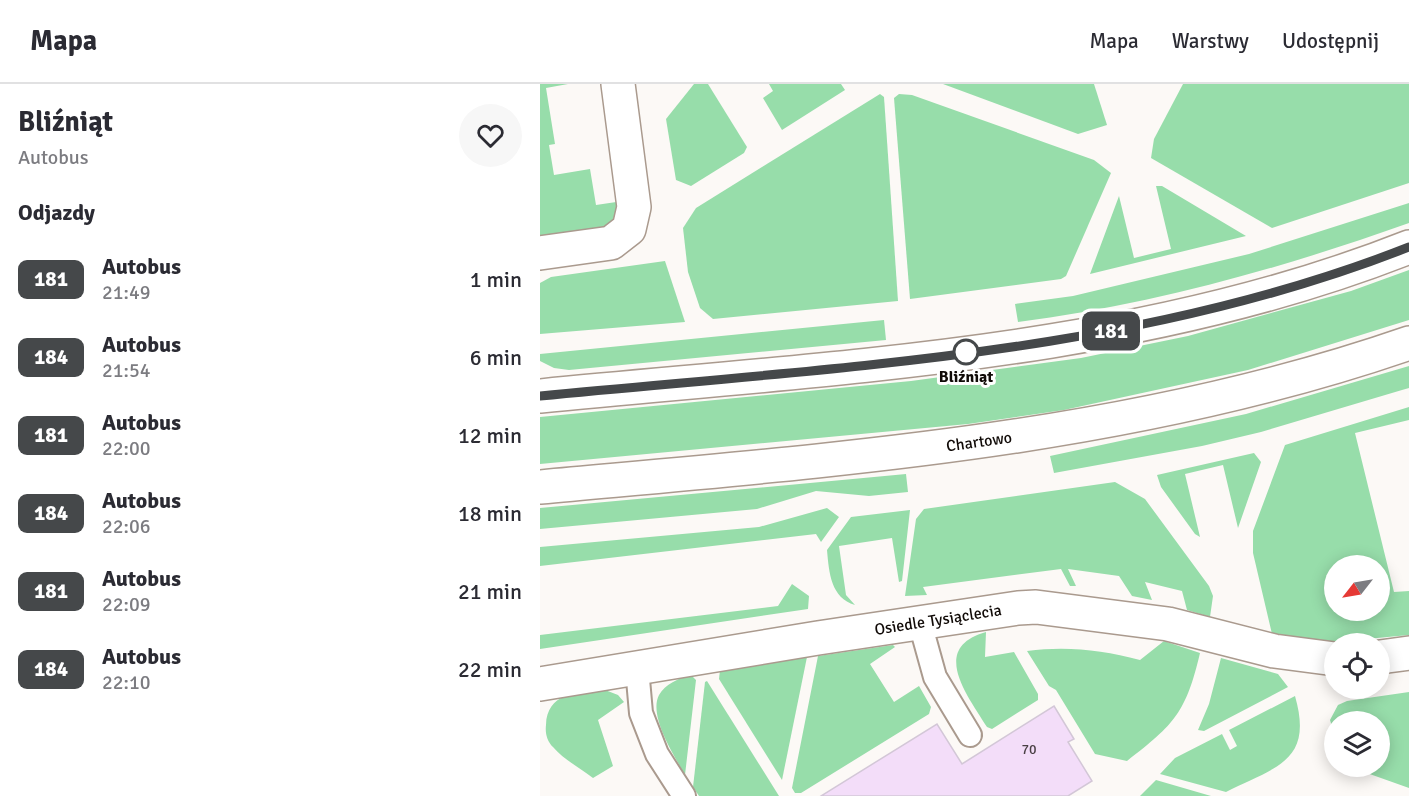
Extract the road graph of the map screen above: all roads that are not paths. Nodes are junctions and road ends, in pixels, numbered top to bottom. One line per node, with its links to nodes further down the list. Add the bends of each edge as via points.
1 (618, 84): 3 (street, via 634,207 628,229 611,243)
2 (1409, 247): 5 (street, via 1257,295 1053,342)
3 (540, 253)
4 (1409, 343): 6 (street, Chartowo, via 1293,380 1070,429 887,453)
5 (540, 396)
6 (540, 487)
7 (920, 623): 10 (street, Osiedle Tysiąclecia, via 1036,607 1168,624 1274,651); 11 (street, Osiedle Tysiąclecia); 13 (lane, via 935,677)
8 (1409, 653): 9 (street)
9 (1390, 656)
10 (1324, 658)
11 (637, 668): 12 (street, Osiedle Tysiąclecia); 14 (lane, via 640,713 657,754)
12 (540, 684)
13 (970, 735)
14 (684, 796)

